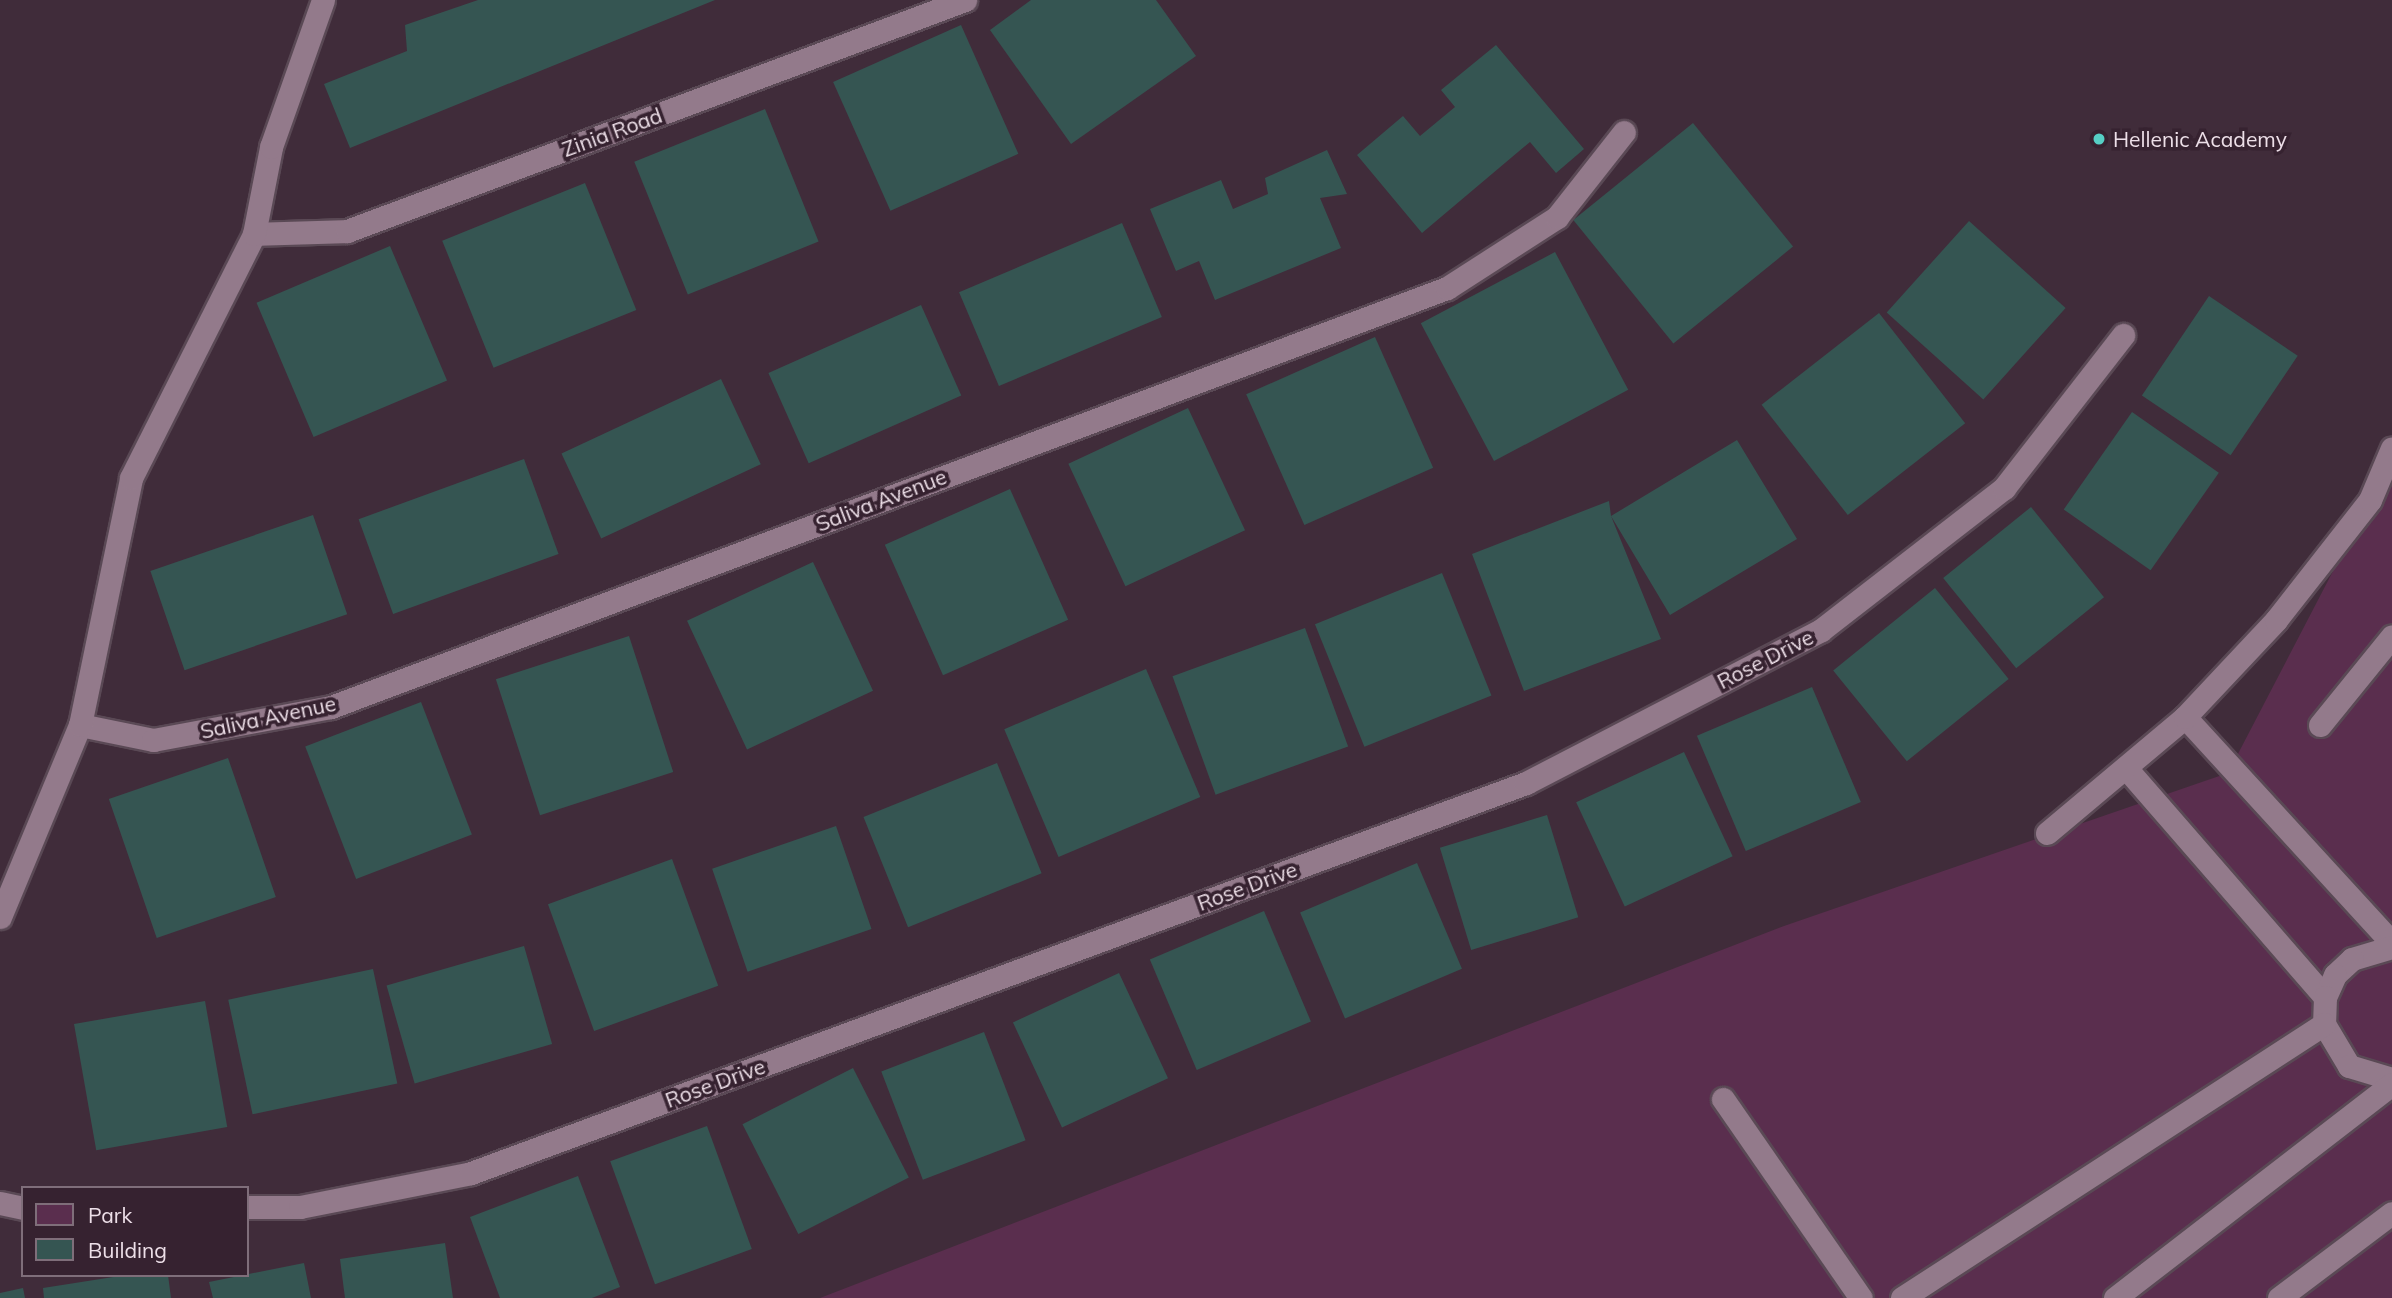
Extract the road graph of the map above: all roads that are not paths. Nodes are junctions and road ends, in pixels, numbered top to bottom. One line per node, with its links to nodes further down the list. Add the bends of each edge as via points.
1 (323, 0): 4 (lane, via 271,147)
2 (965, 0): 4 (lane, Zinia Road, via 347,231)
3 (1624, 132): 10 (lane, Saliva Avenue, via 1557,217 1447,288 331,707 153,740)
4 (254, 234): 10 (lane, via 131,478)
5 (2123, 335): 20 (lane, Rose Drive, via 2004,488 1821,630 1526,783 471,1173 300,1207)
6 (2392, 448): 8 (lane, via 2370,500 2318,570)
7 (2392, 636): 9 (lane)
8 (2185, 717): 11 (lane); 14 (lane)
9 (2320, 725)
10 (80, 726): 13 (lane)
11 (2126, 768): 12 (lane); 15 (lane)
12 (2047, 833)
13 (0, 917)
14 (2392, 945): 15 (lane, via 2352,959)
15 (2325, 997): 16 (lane)
16 (2323, 1024): 17 (lane, via 2349,1066); 24 (lane)
17 (2392, 1081): 25 (lane)
18 (1723, 1099): 23 (lane)
19 (0, 1203): 21 (lane)
20 (248, 1207)
21 (21, 1208)
22 (2392, 1213): 26 (lane)
23 (1861, 1298)
24 (1902, 1298)
25 (2115, 1298)
26 (2279, 1298)

